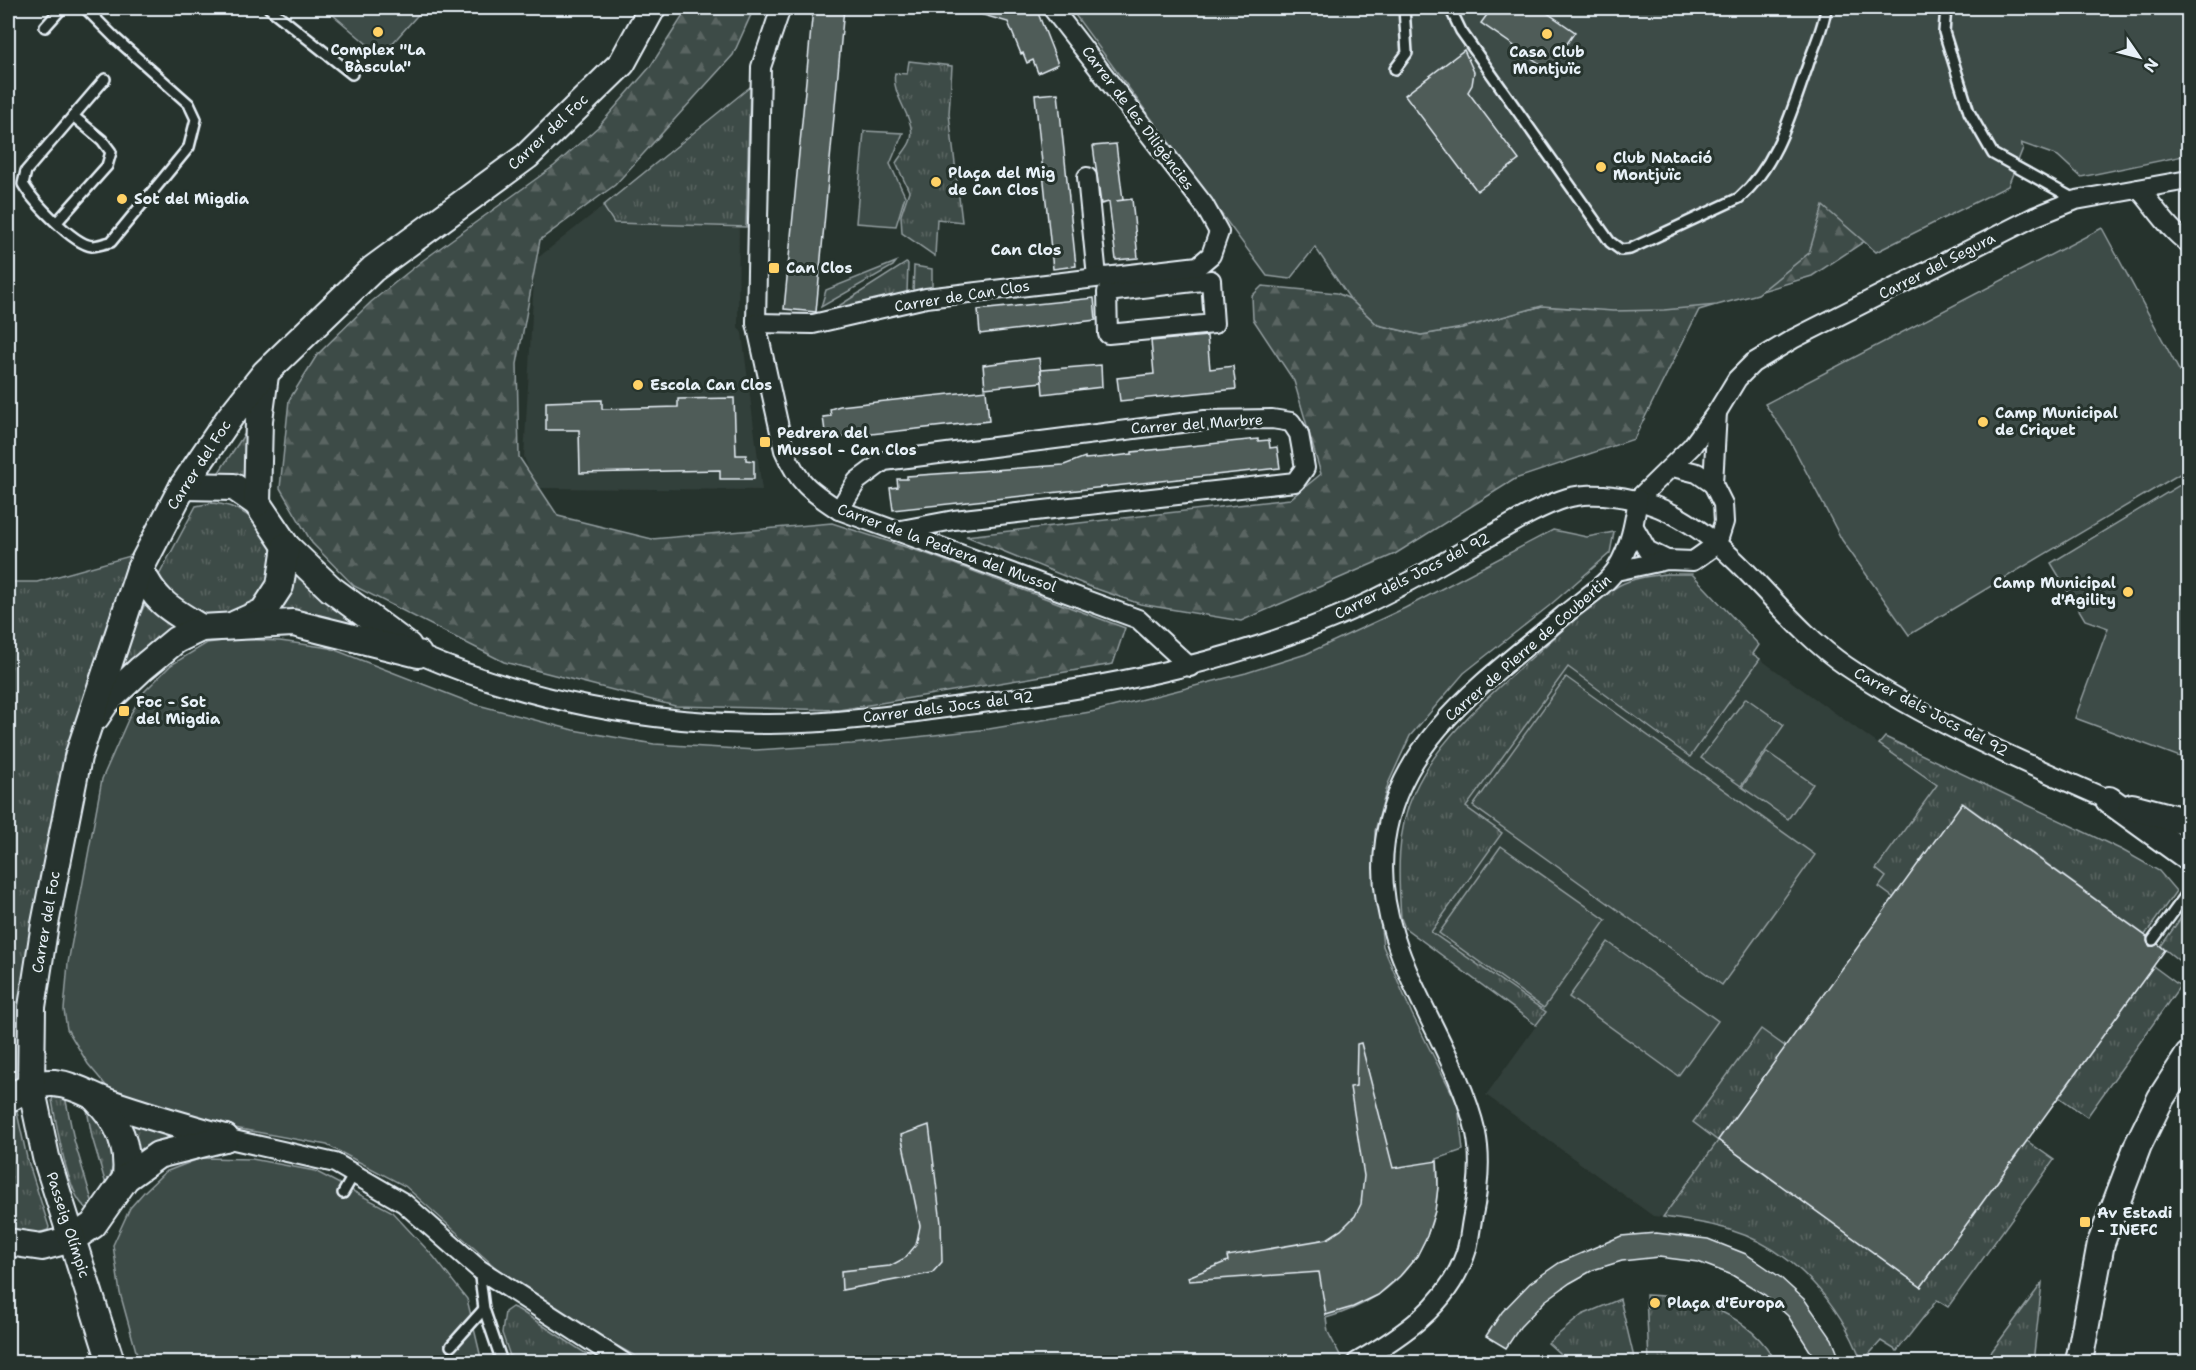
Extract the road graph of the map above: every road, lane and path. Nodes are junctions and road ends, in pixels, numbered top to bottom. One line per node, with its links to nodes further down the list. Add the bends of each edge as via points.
1 (62, 8): 11 (lane)
2 (85, 8): 20 (lane, via 189,104 196,119 189,147 111,242 92,246 77,241)
3 (269, 8): 13 (lane)
4 (652, 8): 26 (street, Carrer del Foc, via 622,63 527,156 373,269)
5 (781, 8): 25 (street, Carrer de la Pedrera del Mussol, via 761,67)
6 (1052, 8): 21 (street, Carrer de les Diligències, via 1204,205)
7 (1404, 8): 12 (lane, via 1407,53)
8 (1450, 8): 9 (lane, via 1484,64 1610,242 1621,250 1739,198 1753,186 1785,130)
9 (1826, 8)
10 (1946, 8): 19 (lane, via 1944,32 1969,112 1993,154)
11 (45, 27)
12 (1395, 69)
13 (352, 74)
14 (105, 79): 15 (lane)
15 (73, 116): 20 (lane, via 26,171 23,184 28,195); 20 (lane, via 111,152 107,166)
16 (1087, 177): 23 (street)
17 (2188, 180): 18 (street, Carrer del Segura)
18 (2139, 189): 19 (street, Carrer del Segura); 22 (street, via 2172,231)
19 (2076, 200): 27 (street, Carrer del Segura, via 2034,217 1773,351 1737,379)
20 (57, 222)
21 (1219, 232): 23 (street, Carrer de Can Clos, via 1211,255 1198,266)
22 (2188, 243)
23 (1097, 277): 25 (street, Carrer de Can Clos, via 926,298 813,324)
24 (1211, 280): 24 (street, via 1214,324 1108,334 1107,292)
25 (756, 323): 33 (street, Carrer de la Pedrera del Mussol, via 784,450 810,491)
26 (265, 373): 30 (street, Carrer del Foc); 32 (street, via 259,420)
27 (1717, 412): 28 (street, Carrer del Segura); 29 (street, Carrer del Segura)
28 (1673, 466): 29 (street, via 1697,473); 31 (street, Carrer del Segura)
29 (1713, 484): 36 (street, Carrer del Segura, via 1723,504 1724,522)
30 (183, 486): 32 (street, via 234,487); 39 (street, Carrer del Foc)
31 (1638, 499): 34 (street, Carrer de Pierre de Coubertin); 36 (street, Carrer dels Jocs del 92, via 1693,524); 44 (street, Carrer dels Jocs del 92, via 1606,495 1570,497 1518,520 1365,604 1276,642)
32 (257, 503): 37 (street)
33 (839, 510): 35 (street, Carrer de la Pedrera del Mussol); 35 (street, Carrer del Marbre, via 857,481 884,460 1205,420 1272,419 1292,422 1299,434 1305,468 1295,482 954,520)
34 (1634, 527): 38 (street, via 1647,550); 40 (street, Carrer de Pierre de Coubertin)
35 (896, 531): 44 (street, Carrer de la Pedrera del Mussol, via 1138,619)
36 (1717, 543): 38 (street, Carrer de Pierre de Coubertin, via 1693,561); 46 (street, Carrer dels Jocs del 92, via 1796,625 1848,667 1977,738)
37 (286, 546): 41 (street, via 280,586 263,612); 43 (street, via 331,588)
38 (1667, 560): 40 (street, Carrer de Pierre de Coubertin)
39 (140, 569): 42 (street, via 151,592); 45 (street, Carrer del Foc)
40 (1616, 571): 67 (street, Carrer de Pierre de Coubertin, via 1448,714 1422,746 1394,800 1384,842 1390,929 1464,1094 1476,1135 1479,1187 1466,1255 1448,1289 1416,1324)
41 (234, 626): 42 (street); 43 (street, via 293,623)
42 (201, 628): 45 (street, via 176,640 141,669 106,702)
43 (418, 654): 44 (street, Carrer dels Jocs del 92, via 544,697 678,720 772,724 882,716 1021,698 1137,680)
44 (1190, 667)
45 (84, 734): 52 (street, Carrer del Foc, via 35,987)
46 (2109, 800): 47 (street); 48 (street)
47 (2188, 822)
48 (2188, 857)
49 (2188, 892): 50 (lane)
50 (2153, 940)
51 (2188, 1056): 68 (street, via 2161,1098 2104,1233)
52 (31, 1086): 53 (street, via 75,1086); 54 (street); 59 (street, Passeig Olímpic, via 45,1157)
53 (94, 1097): 55 (street); 57 (street, via 121,1130)
54 (8, 1099)
55 (225, 1138): 56 (street, via 335,1163); 57 (street, via 158,1155)
56 (354, 1174): 58 (lane); 61 (street, via 405,1203)
57 (126, 1178): 59 (street, via 93,1225)
58 (343, 1193)
59 (72, 1239): 60 (street, via 42,1247); 64 (street, Passeig Olímpic)
60 (8, 1242)
61 (479, 1269): 62 (lane); 66 (street)
62 (484, 1309): 63 (lane); 65 (lane)
63 (451, 1346)
64 (111, 1362)
65 (502, 1362)
66 (623, 1362)
67 (1358, 1362)
68 (2079, 1362)

